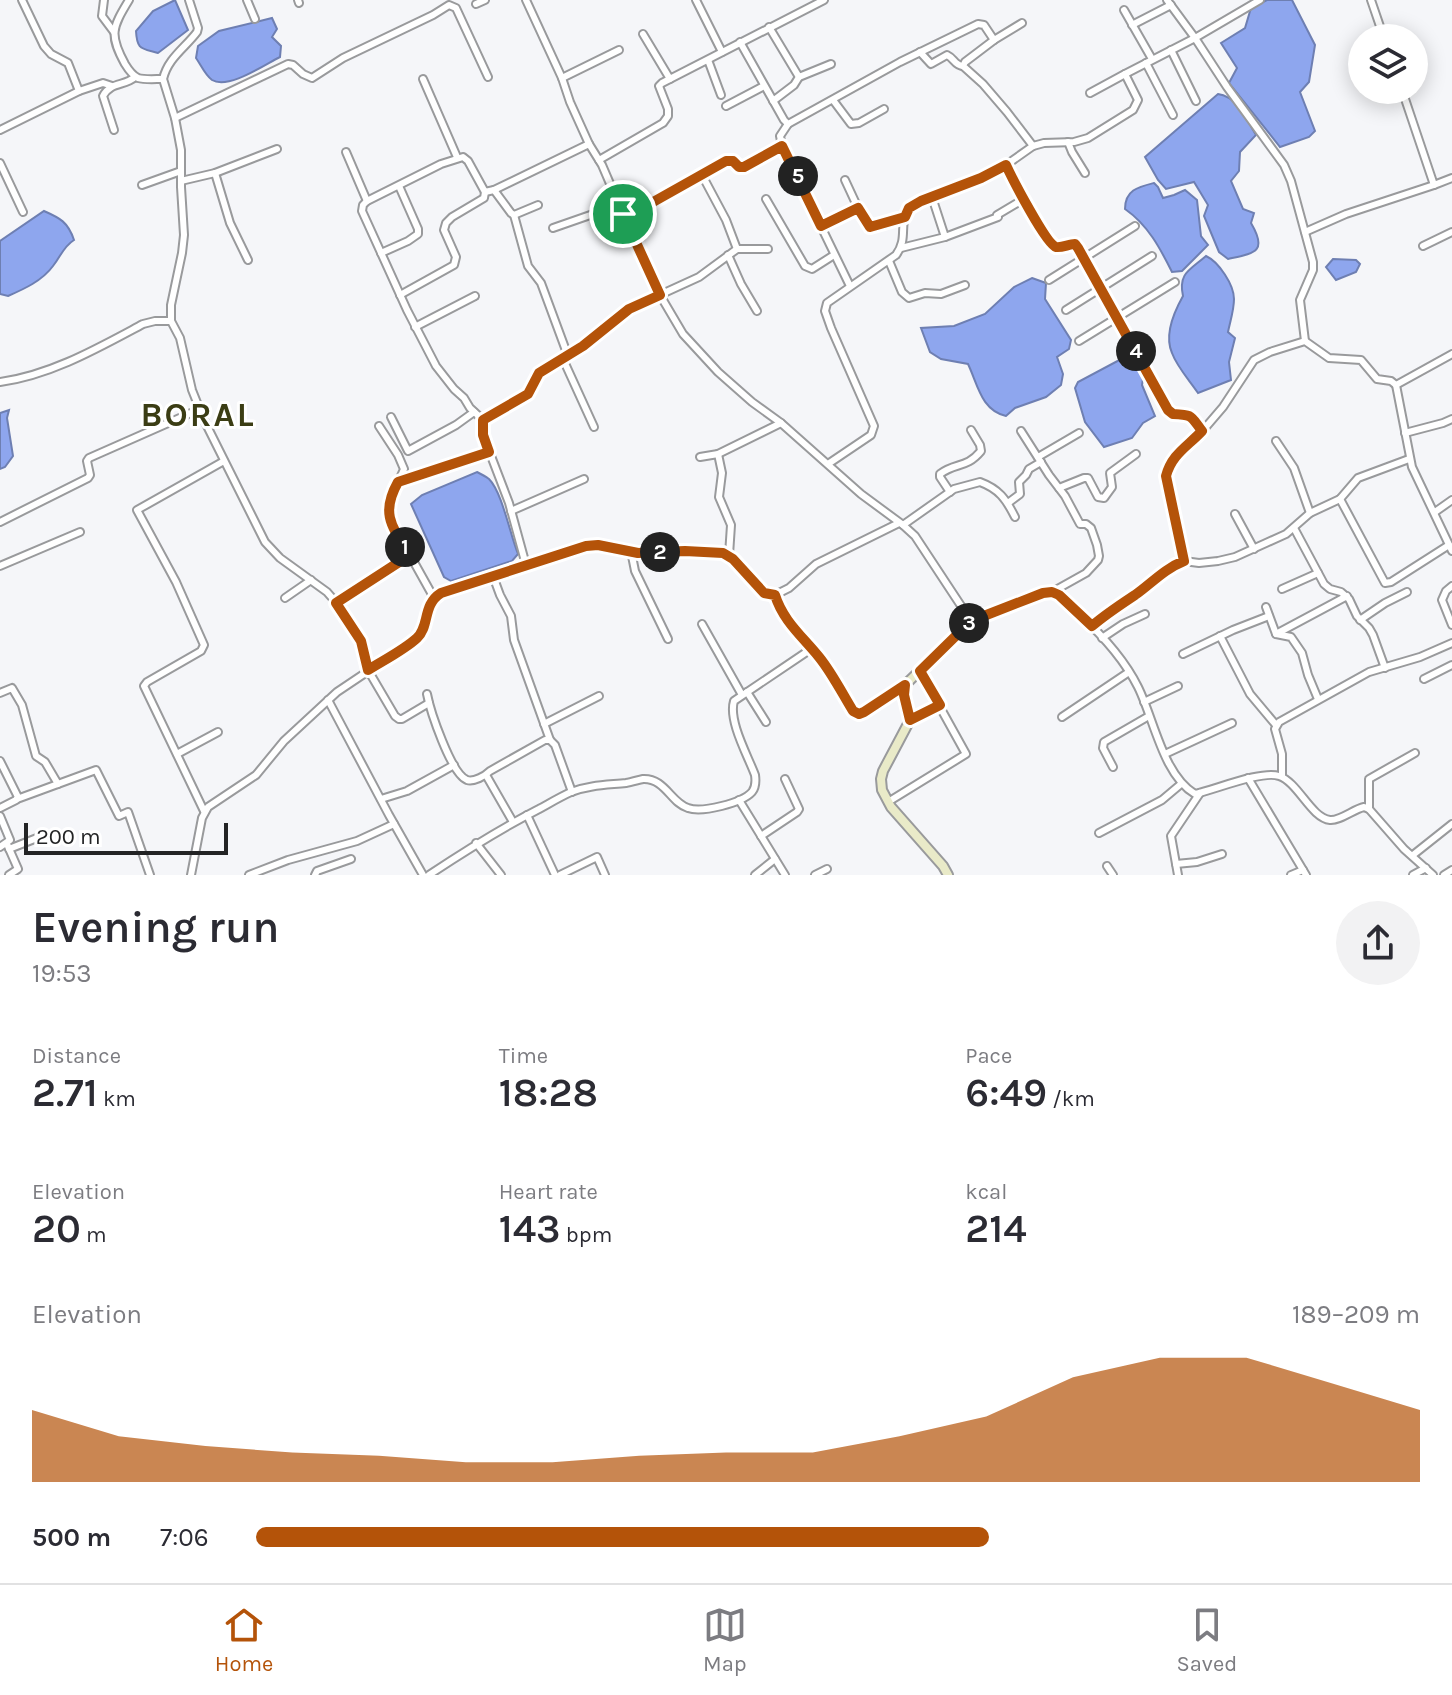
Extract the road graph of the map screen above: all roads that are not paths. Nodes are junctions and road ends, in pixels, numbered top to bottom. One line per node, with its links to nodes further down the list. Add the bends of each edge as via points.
1 (22, 0): 44 (street, via 44,46 68,63)
2 (104, 0): 21 (street, via 102,16)
3 (129, 0): 21 (street)
4 (189, 0): 39 (street, via 197,32 171,60)
5 (247, 0): 16 (street)
6 (485, 0): 14 (street)
7 (526, 0): 38 (street)
8 (696, 0): 28 (street)
9 (824, 0): 20 (street)
10 (1260, 0): 23 (street)
11 (1371, 0): 18 (street)
12 (452, 2): 36 (street); 54 (street, via 312,78 288,64)
13 (1169, 2): 19 (street); 23 (street)
14 (476, 4)
15 (1124, 10): 19 (street)
16 (255, 19)
17 (1022, 23): 24 (street)
18 (1379, 24)
19 (1132, 25): 31 (street)
20 (769, 27): 25 (street); 37 (street)
21 (114, 32): 35 (street, via 116,47)
22 (643, 34): 41 (street)
23 (1195, 38): 27 (street); 94 (street, via 1284,165)
24 (994, 40): 29 (street, via 978,24); 33 (street)
25 (740, 42): 28 (street); 43 (street)
26 (619, 50): 38 (street)
27 (1171, 50): 31 (street); 49 (street)
28 (722, 52): 30 (street)
29 (920, 52): 33 (street, via 931,64 947,55); 47 (street)
30 (708, 60): 41 (street); 46 (street)
31 (1149, 61): 34 (street); 53 (street)
32 (831, 64): 37 (street)
33 (963, 66): 61 (street)
34 (1125, 74): 45 (street); 58 (street, via 1138,100 1133,110 1088,138)
35 (135, 77): 39 (street); 42 (street)
36 (488, 77)
37 (799, 77): 48 (street)
38 (562, 78): 59 (street)
39 (163, 79): 54 (street)
40 (423, 79): 64 (street)
41 (670, 79): 65 (street, via 659,86 668,109 663,123)
42 (112, 86): 44 (street, via 103,83); 57 (street, via 103,96)
43 (764, 86): 48 (street); 51 (street)
44 (79, 91): 56 (street)
45 (1090, 93)
46 (721, 95)
47 (833, 100): 52 (street, via 851,124); 55 (street)
48 (773, 101): 55 (street)
49 (1196, 101)
50 (1407, 104): 76 (street)
51 (726, 106)
52 (884, 109)
53 (1173, 115)
54 (175, 118): 68 (street)
55 (788, 124): 60 (street, via 780,136)
56 (0, 130)
57 (114, 130)
58 (1068, 142): 61 (street); 70 (street)
59 (589, 144): 65 (street); 78 (street)
60 (782, 146): 71 (street, via 744,167 730,161); 91 (street)
61 (1033, 146): 67 (street)
62 (277, 149): 69 (street)
63 (346, 152): 83 (street)
64 (457, 157): 77 (street); 79 (street, via 468,161)
65 (599, 160): 85 (street)
66 (0, 163): 87 (street)
67 (1006, 165): 80 (street); 82 (street)
68 (181, 171): 74 (street); 75 (street)
69 (215, 173): 74 (street); 106 (street)
70 (1085, 173)
71 (702, 175): 88 (street); 99 (street)
72 (1452, 178): 76 (street)
73 (845, 180): 86 (street)
74 (181, 181): 119 (street, via 184,235)
75 (142, 185)
76 (1434, 185): 94 (street)
77 (399, 186): 83 (street); 101 (street, via 418,234)
78 (494, 190): 79 (street); 89 (street)
79 (485, 192): 113 (street, via 445,226 454,265)
80 (932, 197): 90 (street, via 912,206); 96 (street)
81 (766, 199): 103 (street, via 805,266 812,269)
82 (1024, 199): 96 (street, via 998,216); 105 (street, via 1052,244 1075,244)
83 (367, 201): 101 (street, via 362,211)
84 (538, 205): 89 (street)
85 (619, 205): 88 (street); 93 (street)
86 (858, 208): 90 (street, via 870,227); 91 (street)
87 (23, 212)
88 (623, 214): 114 (street)
89 (514, 215): 124 (street, via 528,266 541,283)
90 (905, 217): 98 (street)
91 (821, 226): 103 (street)
92 (1135, 226): 105 (street)
93 (553, 228)
94 (1305, 232): 122 (street, via 1313,270 1300,300)
95 (1452, 232): 97 (street)
96 (945, 237): 98 (street)
97 (1423, 246)
98 (901, 248): 107 (street)
99 (737, 249): 100 (street); 102 (street)
100 (768, 249)
101 (381, 253): 113 (street)
102 (728, 255): 114 (street, via 699,277); 117 (street)
103 (834, 255): 111 (street)
104 (1152, 256): 112 (street)
105 (1083, 258): 108 (street); 112 (street)
106 (248, 260)
107 (889, 261): 110 (street, via 909,298); 111 (street)
108 (1049, 280)
109 (1175, 282): 118 (street)
110 (965, 285)
111 (850, 286): 148 (street, via 827,303 825,311 874,426 871,435)
112 (1101, 288): 116 (street); 118 (street)
113 (400, 295): 120 (street)
114 (660, 295): 124 (street, via 629,309); 132 (street, via 690,342)
115 (475, 296): 120 (street)
116 (1066, 310)
117 (757, 311)
118 (1118, 318): 121 (street); 137 (street, via 1168,410 1187,413)
119 (171, 321): 125 (street, via 143,324 75,359); 127 (street)
120 (415, 327): 128 (street, via 436,366)
121 (1079, 341)
122 (1305, 341): 126 (street, via 1329,358 1361,360 1377,379); 137 (street, via 1254,360)
123 (1452, 354): 126 (street)
124 (565, 357): 131 (street, via 539,373 528,394); 134 (street)
125 (0, 382)
126 (1396, 385): 139 (street)
127 (200, 409): 147 (street); 161 (street, via 92,456 87,461 88,478)
128 (474, 412): 129 (street, via 408,451); 131 (street)
129 (391, 417)
130 (1452, 419): 139 (street)
131 (483, 420): 141 (street)
132 (781, 423): 142 (street); 148 (street)
133 (379, 426): 150 (street, via 403,464)
134 (594, 427)
135 (971, 430): 152 (street, via 981,451 940,474)
136 (1021, 431): 146 (street)
137 (1202, 431): 170 (street, via 1179,451 1166,476)
138 (1079, 433): 146 (street)
139 (1405, 433): 145 (street)
140 (1276, 441): 158 (street, via 1294,468)
141 (489, 452): 150 (street); 156 (street)
142 (718, 454): 144 (street); 169 (street, via 719,497 731,525)
143 (1136, 454): 151 (street, via 1110,473 1112,487 1104,498 1098,497 1088,478)
144 (700, 457)
145 (1409, 459): 153 (street, via 1362,475); 157 (street)
146 (1039, 460): 151 (street); 155 (street, via 1019,482 1020,494)
147 (224, 461): 175 (street, via 265,542); 227 (street, via 137,510 204,645 144,684)
148 (828, 464): 162 (street)
149 (584, 479): 156 (street)
150 (398, 482): 168 (street, via 388,509)
151 (1059, 488): 178 (street, via 1080,524 1091,528 1099,556 1092,568)
152 (950, 492): 155 (street, via 984,482); 162 (street)
153 (1340, 499): 158 (street); 165 (street, via 1385,583)
154 (1452, 500): 157 (street)
155 (1008, 503): 160 (street)
156 (511, 511): 171 (street)
157 (1435, 512): 165 (street)
158 (1310, 513): 163 (street)
159 (1235, 514): 166 (street)
160 (1015, 517)
161 (0, 522)
162 (901, 524): 180 (street, via 816,564); 189 (street, via 923,547)
163 (1294, 528): 166 (street); 173 (street)
164 (80, 532): 172 (street)
165 (1450, 545)
166 (1254, 549): 170 (street, via 1218,561)
167 (631, 551): 169 (street); 171 (street, via 586,546); 196 (street, via 635,571)
168 (410, 555): 183 (street); 184 (street)
169 (729, 555): 180 (street, via 757,587)
170 (1184, 561): 192 (street, via 1164,570)
171 (526, 565): 174 (street)
172 (0, 566)
173 (1318, 573): 177 (street); 181 (street, via 1327,588)
174 (493, 576): 183 (street); 222 (street)
175 (311, 580): 182 (street); 184 (street)
176 (1452, 586): 191 (street, via 1442,600)
177 (1282, 589)
178 (1052, 592): 189 (street); 192 (street)
179 (1407, 592): 188 (street)
180 (775, 595): 198 (street)
181 (1347, 596): 188 (street); 193 (street)
182 (285, 598)
183 (434, 598): 202 (street, via 420,635)
184 (336, 603): 202 (street, via 361,641)
185 (1266, 607): 187 (street)
186 (1145, 614): 195 (street)
187 (1269, 616): 193 (street); 194 (street)
188 (1360, 620): 201 (street, via 1373,635)
189 (971, 621): 203 (main road)
190 (702, 624): 210 (street)
191 (1452, 625)
192 (1092, 626): 195 (street)
193 (1276, 634): 212 (street, via 1291,637 1299,646)
194 (1220, 636): 199 (street); 223 (street, via 1250,694)
195 (1102, 638): 204 (street)
196 (668, 639)
197 (1452, 643): 201 (street)
198 (811, 649): 206 (street, via 856,713); 210 (street)
199 (1183, 654)
200 (1452, 665): 205 (street)
201 (1385, 668): 212 (street)
202 (368, 670): 213 (street); 215 (street, via 399,719)
203 (920, 671): 206 (main road); 216 (street)
204 (1129, 672): 214 (street); 218 (street)
205 (1424, 679)
206 (905, 685): 219 (main road)
207 (1178, 686): 214 (street)
208 (0, 693): 236 (street, via 15,691 36,756)
209 (427, 694): 215 (street)
210 (744, 694): 220 (street); 242 (street, via 734,701 733,711 756,784)
211 (599, 696): 222 (street)
212 (1318, 699): 223 (street)
213 (328, 700): 241 (street); 246 (street, via 256,775)
214 (1144, 702): 217 (street)
215 (429, 703): 230 (street)
216 (940, 705): 219 (street); 243 (street, via 966,754)
217 (1149, 716): 228 (street); 231 (street, via 1104,742)
218 (1062, 717)
219 (910, 720): 243 (main road, via 881,779)
220 (766, 722)
221 (1232, 723): 228 (street)
222 (544, 724): 225 (street)
223 (1276, 725): 233 (street)
224 (218, 732): 227 (street)
225 (550, 740): 232 (street); 238 (street)
226 (1415, 753): 245 (street, via 1369,779)
227 (177, 754): 246 (street)
228 (1165, 754): 237 (street)
229 (0, 761): 240 (street)
230 (454, 765): 232 (street, via 467,780); 241 (street, via 411,790)
231 (1113, 767)
232 (486, 775): 249 (street)
233 (1282, 776): 234 (street); 245 (street, via 1328,820)
234 (1248, 778): 239 (street); 266 (street)
235 (785, 779): 254 (street, via 799,809)
236 (58, 784): 240 (street); 268 (street, via 96,770 119,816 128,812)
237 (1181, 784): 239 (street); 252 (street)
238 (572, 792): 242 (street, via 644,779 666,788 686,808); 247 (street)
239 (1200, 793): 261 (street, via 1171,836)
240 (17, 799): 244 (street)
241 (381, 799): 250 (street)
242 (739, 800): 254 (street)
243 (888, 802): 279 (main road)
244 (0, 808)
245 (1369, 809): 258 (street)
246 (204, 811): 269 (street)
247 (527, 815): 249 (street); 274 (street)
248 (0, 816): 256 (street, via 10,837)
249 (513, 822): 255 (street)
250 (394, 824): 270 (street); 272 (street)
251 (1452, 824): 258 (street)
252 (1099, 833)
253 (42, 836): 256 (street)
254 (761, 836): 260 (street)
255 (476, 843): 272 (street); 273 (street)
256 (5, 847): 267 (street, via 18,869)
257 (1222, 854): 261 (street)
258 (1413, 855): 263 (street)
259 (351, 859): 271 (street)
260 (775, 859): 276 (street); 277 (street)
261 (1176, 864): 281 (street)
262 (1107, 866): 280 (street)
263 (1426, 868): 283 (street); 284 (street)
264 (827, 869): 278 (street)
265 (1452, 870): 285 (street)
266 (1304, 872): 282 (street)
267 (9, 875)
268 (150, 875)
269 (191, 875)
270 (249, 875)
271 (315, 875)
272 (426, 875)
273 (501, 875)
274 (557, 875): 275 (street, via 597,857)
275 (605, 875)
276 (755, 875)
277 (785, 875)
278 (815, 875)
279 (948, 875)
280 (1113, 875)
281 (1178, 875)
282 (1291, 875)
283 (1413, 875)
284 (1433, 875)
285 (1444, 875)

